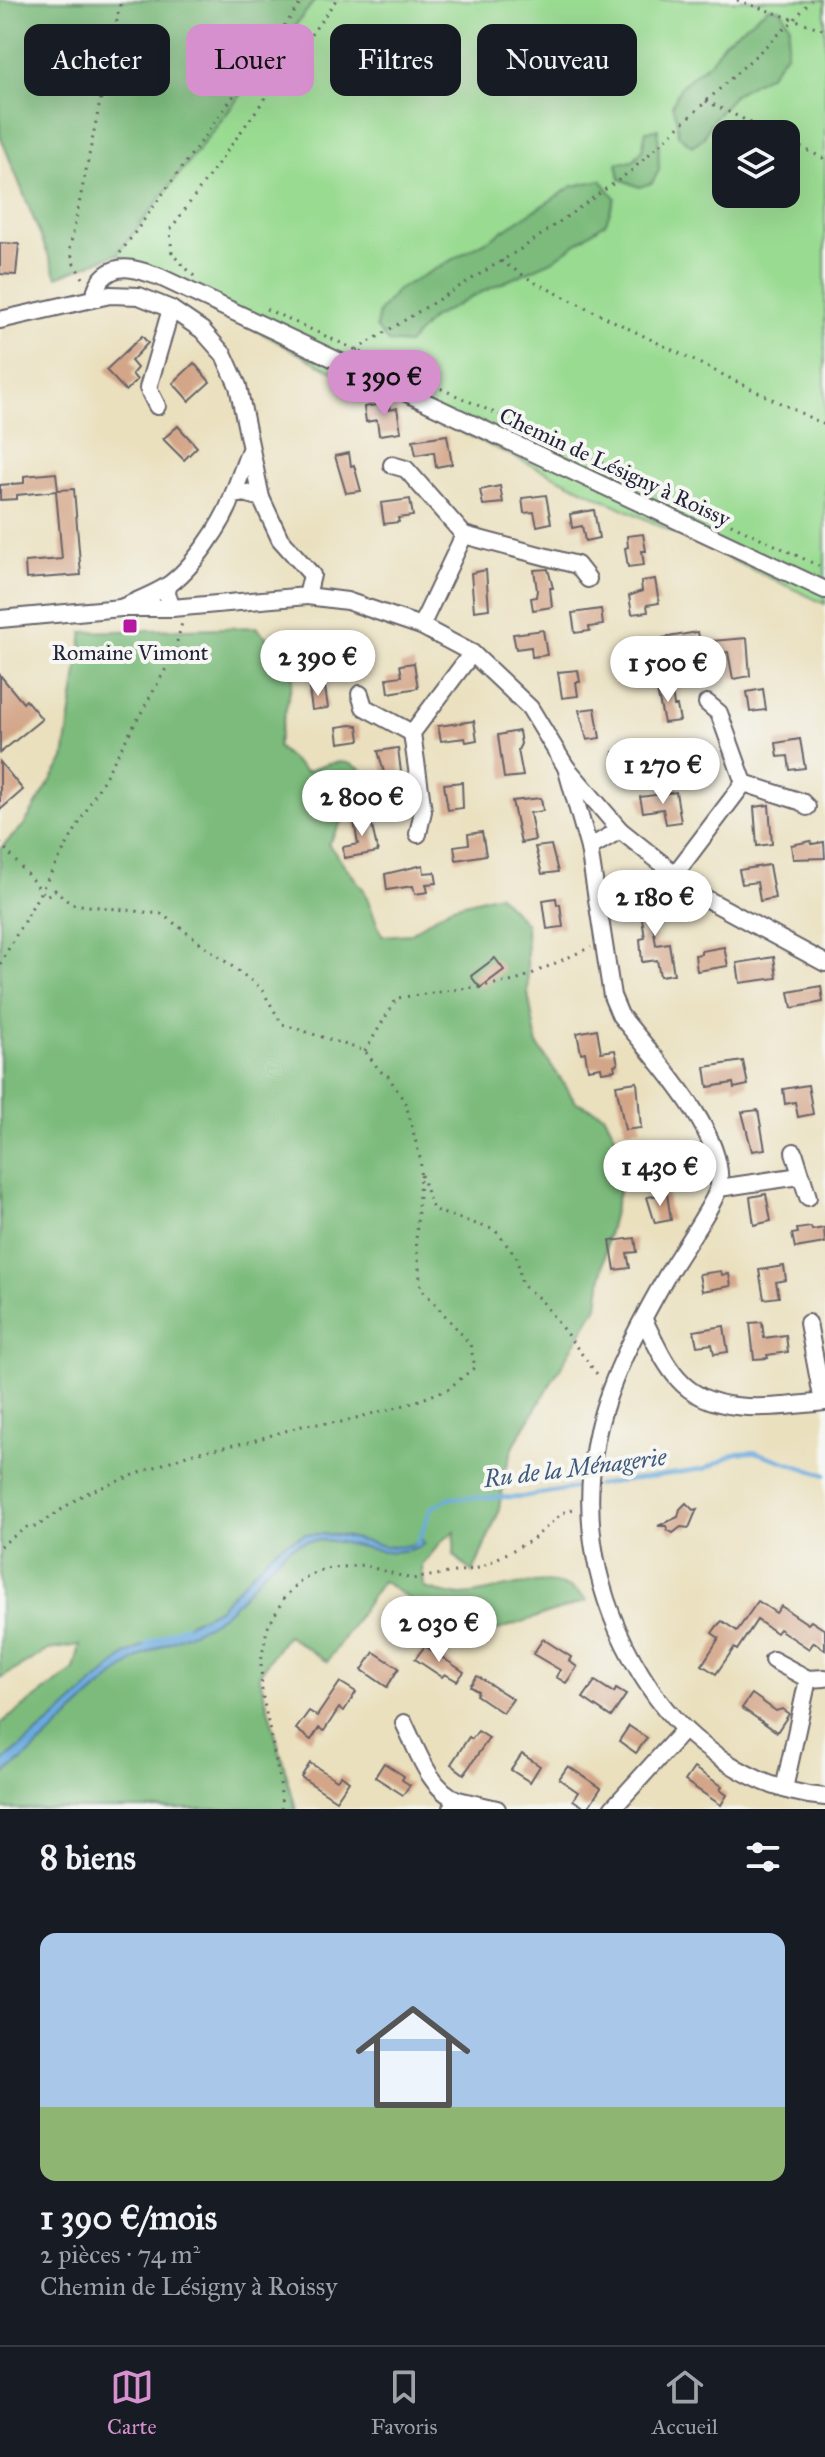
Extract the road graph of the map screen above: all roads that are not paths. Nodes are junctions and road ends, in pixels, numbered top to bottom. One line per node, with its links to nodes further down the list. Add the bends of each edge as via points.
1 (96, 293): 2 (street, via 139,296); 3 (street); 13 (street, Chemin de Lésigny à Roissy, via 109,271 117,268 160,277)
2 (171, 309): 4 (street, via 148,388); 5 (street, via 202,330 224,355 238,386)
3 (0, 320)
4 (157, 406)
5 (249, 450): 7 (street); 8 (street)
6 (392, 465): 9 (street, via 406,469)
7 (233, 495): 8 (street); 12 (street, via 211,537)
8 (261, 498): 10 (street, via 280,539)
9 (464, 535): 11 (street, via 577,565); 19 (street)
10 (312, 575): 14 (street); 15 (street)
11 (588, 579)
12 (168, 585): 16 (street, via 167,594); 17 (street)
13 (825, 590)
14 (307, 596): 15 (street); 16 (street)
15 (347, 601): 19 (street)
16 (180, 607): 17 (street)
17 (121, 608): 18 (street)
18 (0, 619)
19 (421, 626): 20 (street)
20 (472, 653): 23 (street); 24 (street, via 530,708)
21 (360, 694): 23 (street, via 364,707)
22 (707, 703): 25 (street, via 719,713)
23 (412, 733): 28 (street, via 423,811)
24 (566, 767): 27 (street); 29 (street)
25 (744, 783): 26 (street); 30 (street)
26 (807, 807)
27 (620, 830): 29 (street); 30 (street)
28 (418, 834)
29 (589, 848): 34 (street, via 612,996 620,1015 700,1119 719,1165)
30 (675, 874): 31 (street, via 705,898)
31 (825, 963)
32 (794, 1152): 33 (street)
33 (800, 1176): 34 (street); 35 (street)
34 (719, 1188): 36 (street)
35 (808, 1197)
36 (644, 1320): 38 (street, via 678,1380 710,1400 757,1407); 42 (street, via 596,1438 591,1499 597,1565 618,1635 657,1699)
37 (808, 1323): 38 (street)
38 (824, 1402)
39 (773, 1660): 40 (street)
40 (817, 1679): 43 (street)
41 (404, 1723): 45 (street, via 428,1771)
42 (684, 1730): 43 (street, via 713,1753); 47 (street)
43 (784, 1789): 44 (street)
44 (825, 1797)
45 (455, 1804): 46 (street)
46 (497, 1809)
47 (612, 1809)

